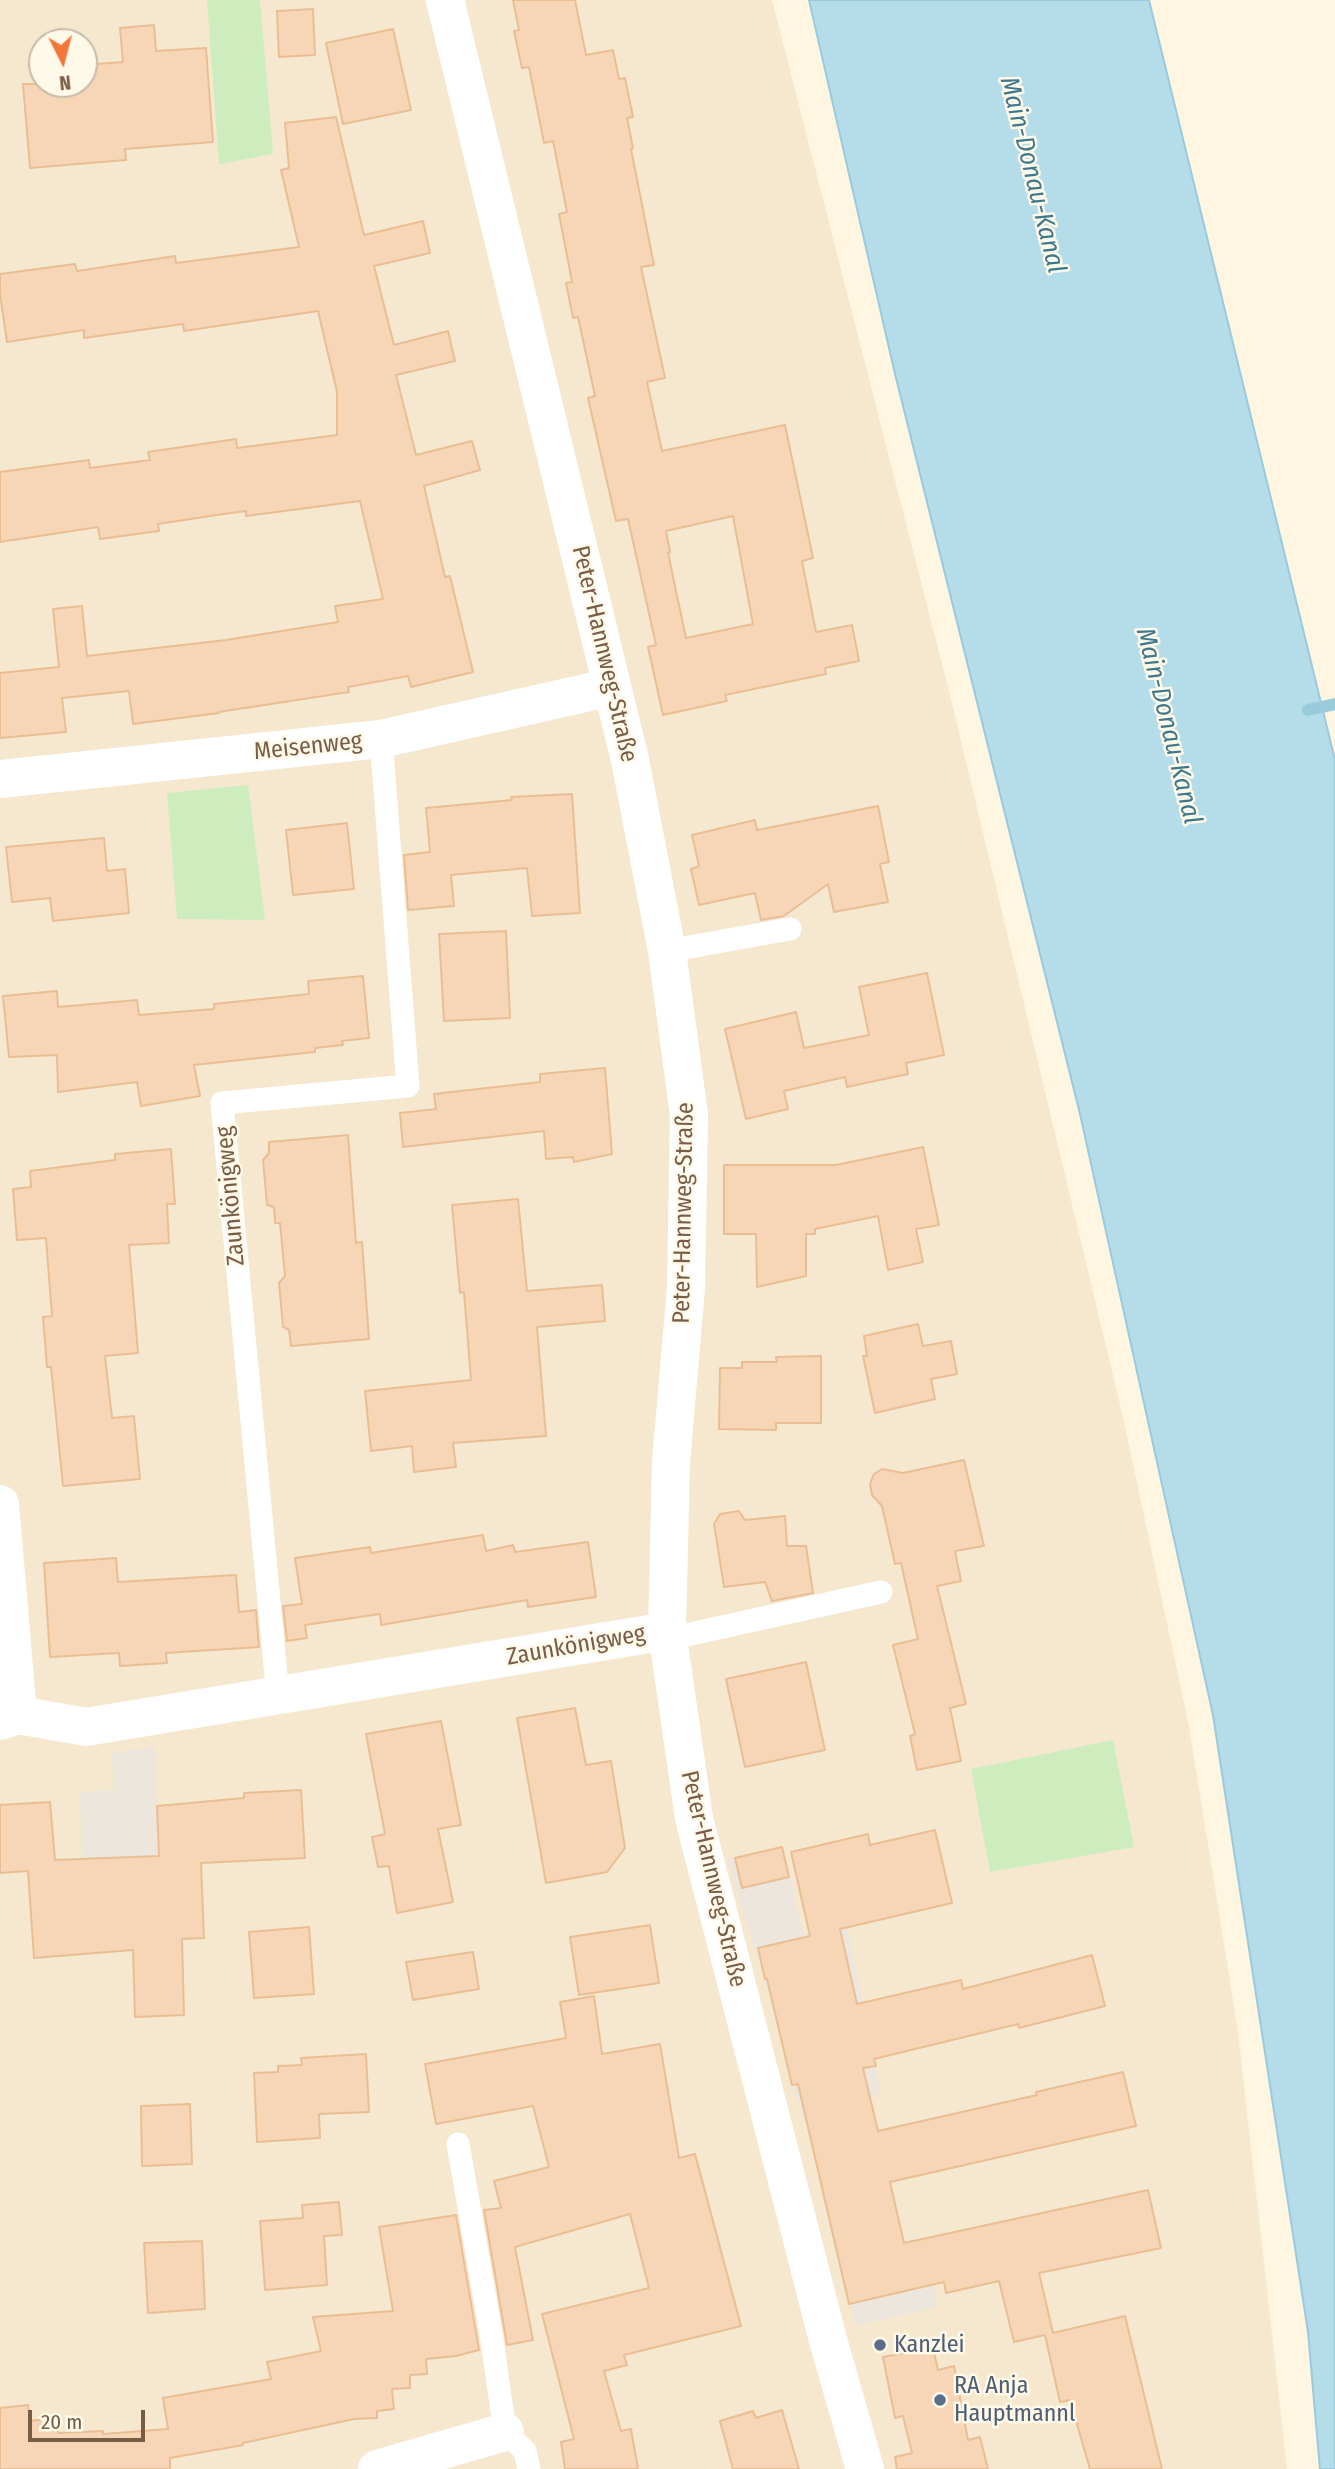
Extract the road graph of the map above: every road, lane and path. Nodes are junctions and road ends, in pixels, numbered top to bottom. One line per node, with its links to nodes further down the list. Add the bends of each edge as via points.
1 (445, 0): 2 (street, Peter-Hannweg-Straße)
2 (612, 687): 3 (street, Meisenweg); 6 (street, Peter-Hannweg-Straße)
3 (381, 739): 4 (street, Meisenweg); 10 (lane, Zaunkönigweg, via 408,1086 222,1103)
4 (0, 779)
5 (790, 929): 6 (lane)
6 (667, 951): 9 (street, Peter-Hannweg-Straße, via 689,1115 685,1288 671,1462)
7 (0, 1504): 11 (street)
8 (881, 1592): 9 (lane)
9 (668, 1635): 10 (street, Zaunkönigweg); 16 (street, Peter-Hannweg-Straße, via 694,1818)
10 (278, 1697): 11 (street, Zaunkönigweg, via 86,1727)
11 (9, 1718)
12 (458, 2144): 13 (lane)
13 (505, 2432): 14 (street); 15 (lane, via 526,2451)
14 (377, 2469)
15 (528, 2469)
16 (864, 2469)

